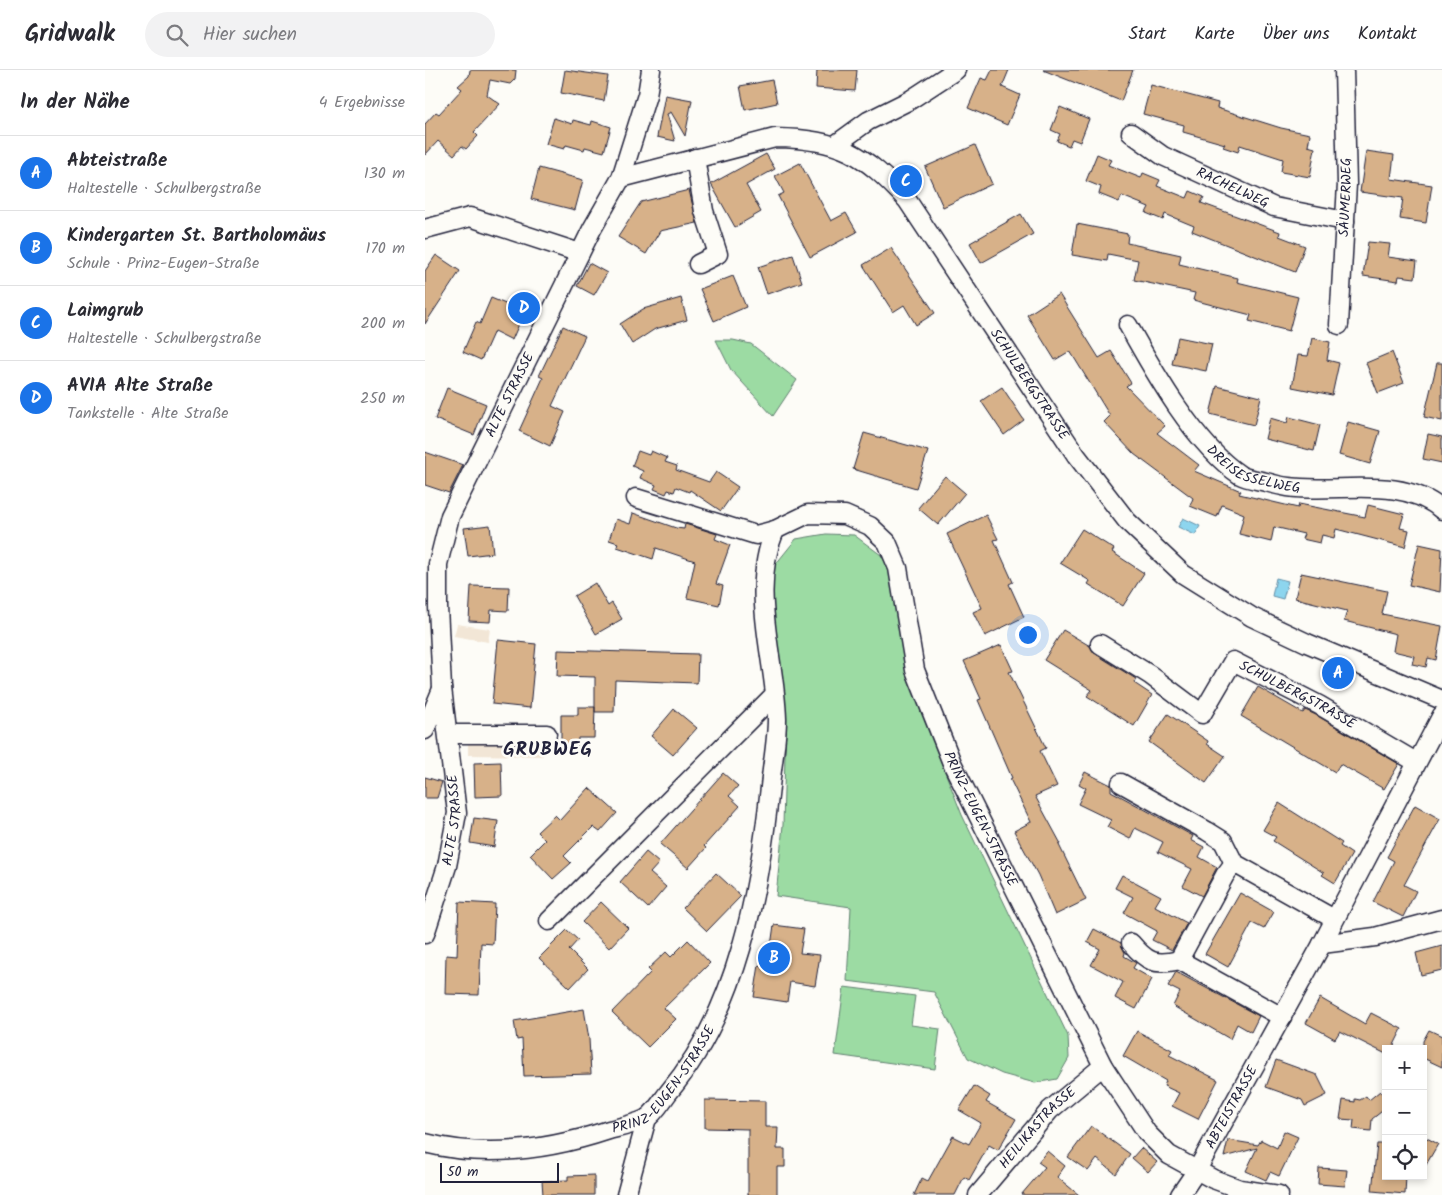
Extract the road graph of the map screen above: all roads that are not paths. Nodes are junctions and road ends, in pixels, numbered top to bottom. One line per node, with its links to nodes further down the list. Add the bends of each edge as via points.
1 (651, 70): 7 (street, ALTE STRASSE, via 647,95)
2 (956, 70): 5 (street, via 911,100 868,121)
3 (1345, 70): 8 (street, SÄUMERWEG)
4 (1131, 133): 8 (street, RACHELWEG, via 1163,156 1274,207)
5 (835, 145): 6 (street, SCHULBERGSTRASSE, via 799,138 775,138); 20 (street, SCHULBERGSTRASSE, via 867,162 907,200 1076,454 1127,521 1183,574 1252,617)
6 (695, 158): 7 (street, SCHULBERGSTRASSE); 11 (street, via 704,211 718,254)
7 (621, 178): 10 (street, ALTE STRASSE)
8 (1345, 221): 13 (street, SÄUMERWEG)
9 (425, 229): 10 (street, via 469,218)
10 (580, 253): 18 (street, ALTE STRASSE, via 450,516 438,564 437,607)
11 (698, 264)
12 (1128, 325): 15 (street, DREISESSELWEG, via 1207,447 1242,476 1289,487 1359,487 1417,495)
13 (1339, 325)
14 (636, 498): 16 (street, PRINZ-EUGEN-STRASSE, via 756,535)
15 (1442, 510)
16 (775, 530): 19 (street, PRINZ-EUGEN-STRASSE, via 766,551 762,584); 36 (street, PRINZ-EUGEN-STRASSE, via 808,514 845,515 870,526 887,542 898,568 915,670 952,763)
17 (1100, 644): 25 (street, SCHULBERGSTRASSE, via 1202,714 1233,661 1319,705)
18 (443, 688): 22 (street); 23 (street, ALTE STRASSE)
19 (774, 695): 30 (street); 37 (street, PRINZ-EUGEN-STRASSE, via 777,720 751,914 725,996 690,1068)
20 (1442, 700)
21 (1442, 715): 25 (street, ABTEISTRASSE)
22 (425, 730)
23 (448, 734): 24 (street); 31 (street, ALTE STRASSE, via 457,812 447,866)
24 (547, 734)
25 (1416, 762): 28 (street, ABTEISTRASSE)
26 (1121, 783): 27 (street, via 1223,841)
27 (1234, 863): 28 (street); 34 (street)
28 (1334, 919): 33 (street, ABTEISTRASSE)
29 (1442, 919): 33 (street, via 1375,937)
30 (549, 921)
31 (425, 934)
32 (1131, 943): 34 (street, via 1154,963)
33 (1322, 944): 35 (street, ABTEISTRASSE)
34 (1179, 960): 35 (street)
35 (1282, 1017): 39 (street, ABTEISTRASSE)
36 (1103, 1066): 39 (street, PRINZ-EUGEN-STRASSE, via 1147,1133 1169,1155); 41 (street, HEILIKASTRASSE, via 1050,1110)
37 (647, 1118): 38 (street, PRINZ-EUGEN-STRASSE, via 582,1139 529,1150 469,1151); 40 (street)
38 (425, 1143)
39 (1197, 1170): 42 (street, ABTEISTRASSE); 43 (street, PRINZ-EUGEN-STRASSE, via 1240,1189)
40 (626, 1195)
41 (977, 1195)
42 (1180, 1195)
43 (1279, 1195)

